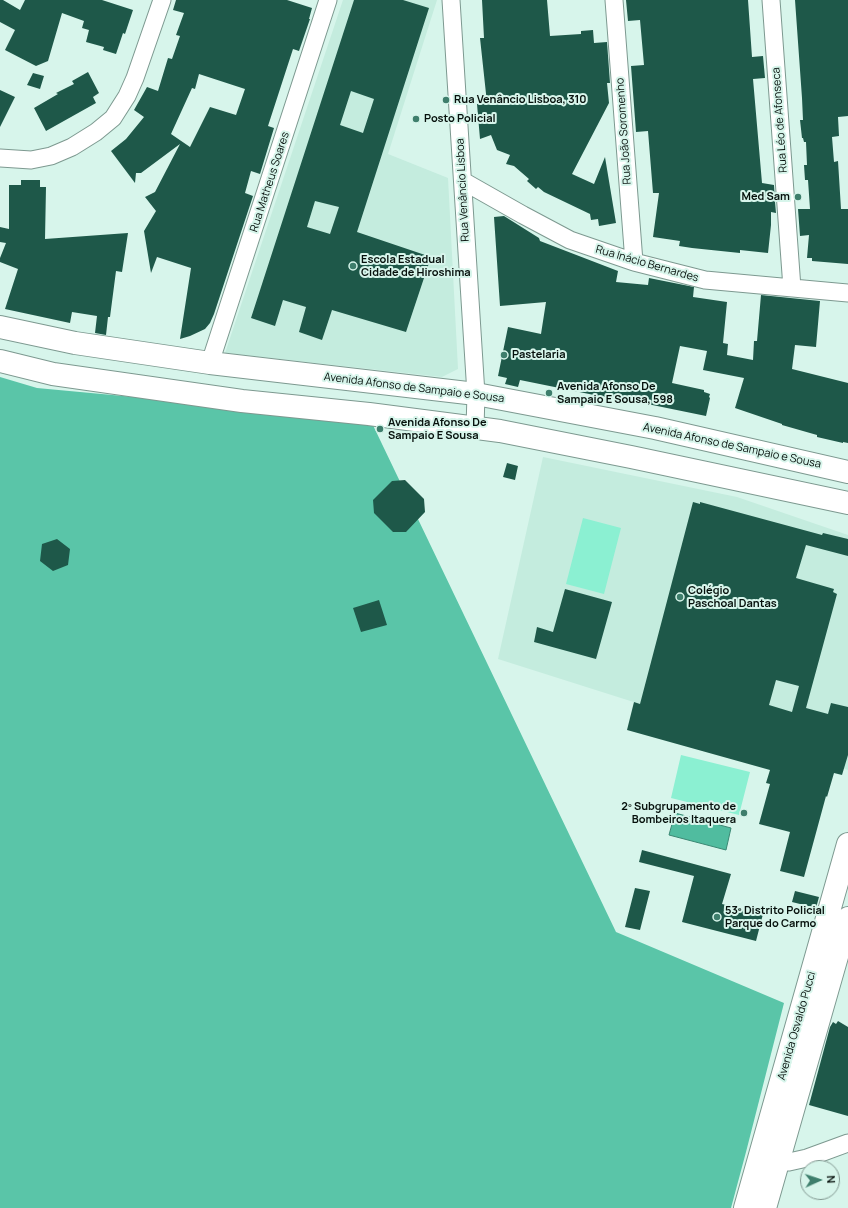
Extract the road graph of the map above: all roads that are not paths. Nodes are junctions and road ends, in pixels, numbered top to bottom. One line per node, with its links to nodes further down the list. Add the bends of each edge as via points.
1 (162, 0): 6 (street, via 135,78 113,118 72,147 51,156 31,160)
2 (328, 0): 13 (street, Rua Matheus Soares)
3 (450, 0): 7 (street, Rua Venâncio Lisboa)
4 (614, 0): 8 (street, Rua João Soromenho)
5 (771, 0): 9 (street, Rua Léo de Afonseca)
6 (0, 158)
7 (463, 181): 8 (street, Rua Inácio Bernardes, via 570,240); 14 (street, Rua Venâncio Lisboa)
8 (634, 262): 9 (street, Rua Inácio Bernardes, via 705,280)
9 (792, 288): 10 (street, Rua Inácio Bernardes)
10 (848, 293)
11 (0, 327): 13 (main road, Avenida Afonso de Sampaio e Sousa, via 75,343)
12 (0, 361): 15 (main road, via 53,374 100,381)
13 (210, 363): 14 (main road, Avenida Afonso de Sampaio e Sousa)
14 (476, 394): 15 (street, Rua Venâncio Lisboa); 16 (main road, Avenida Afonso de Sampaio e Sousa, via 663,430)
15 (475, 428): 17 (main road, via 631,457)
16 (848, 472)
17 (848, 503)
18 (848, 844): 21 (main road, Avenida Osvaldo Pucci)
19 (848, 918): 21 (main road, Avenida Osvaldo Pucci)
20 (848, 1143): 21 (street, via 807,1158 790,1162)
21 (768, 1162): 22 (main road, Avenida Osvaldo Pucci); 23 (main road, Avenida Osvaldo Pucci)
22 (745, 1208)
23 (765, 1208)

